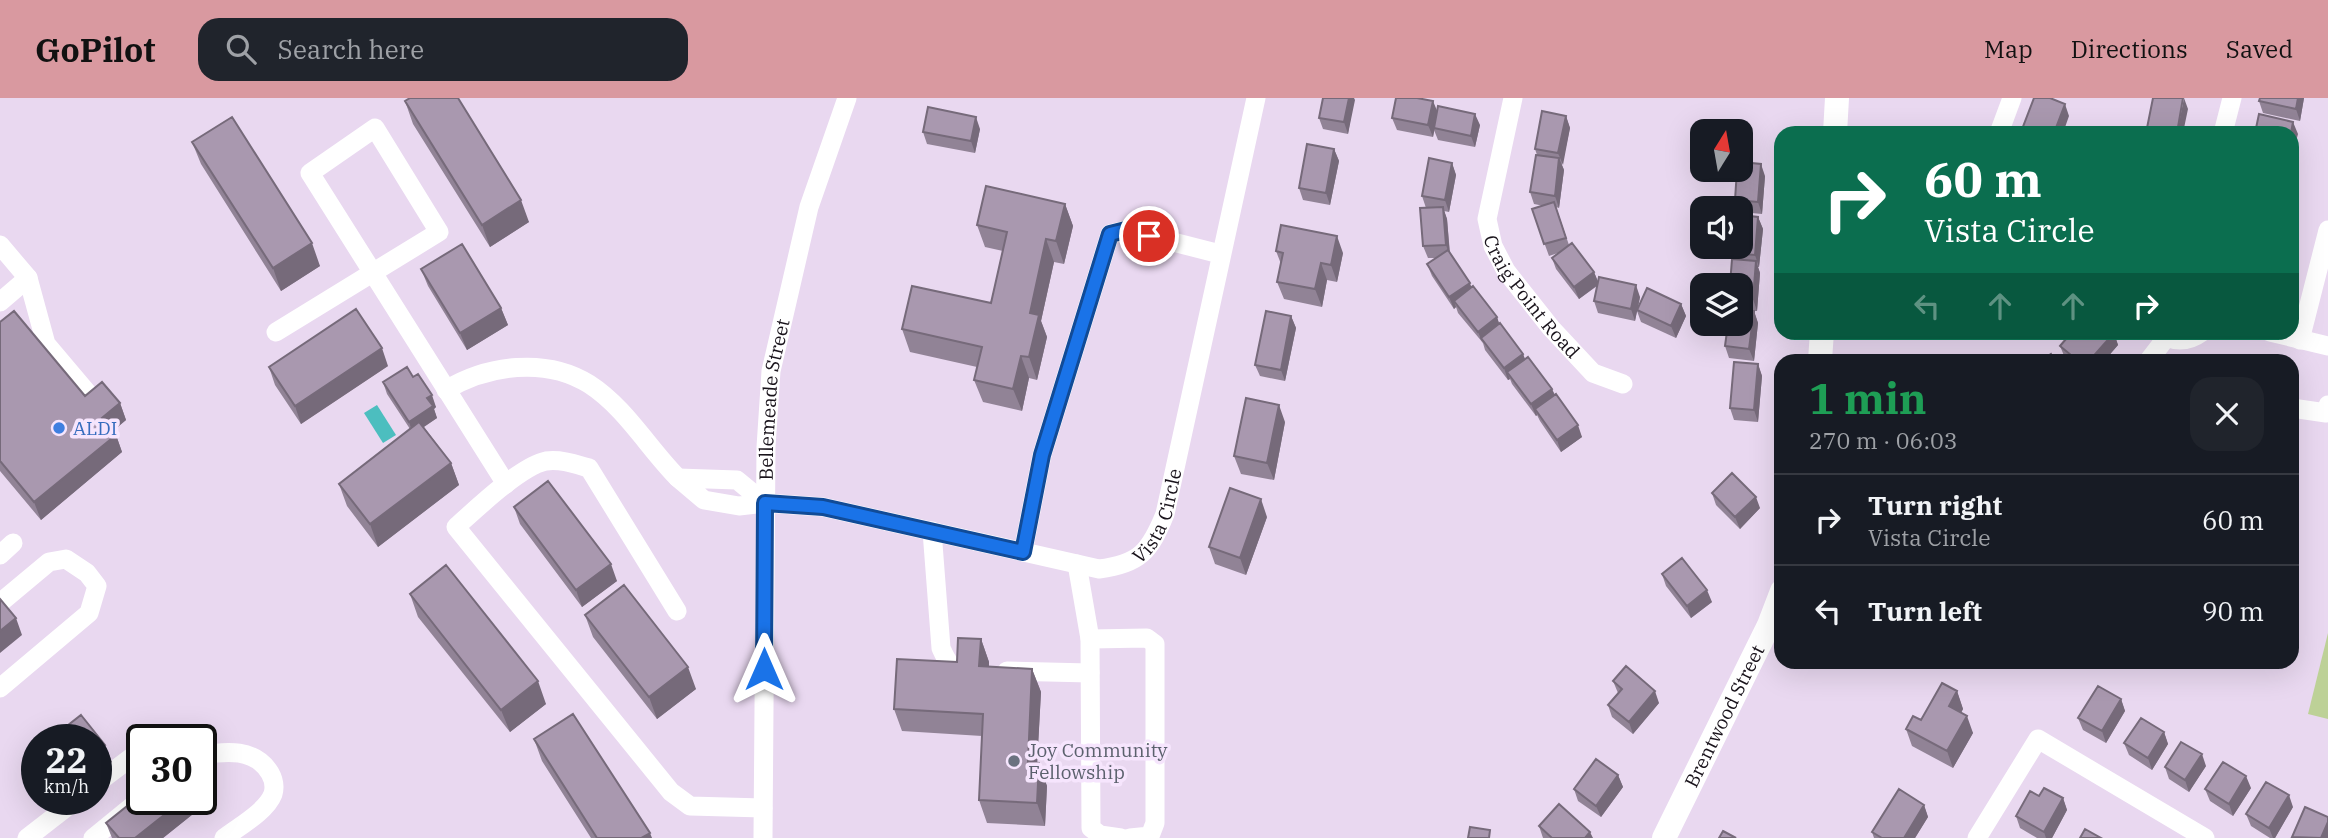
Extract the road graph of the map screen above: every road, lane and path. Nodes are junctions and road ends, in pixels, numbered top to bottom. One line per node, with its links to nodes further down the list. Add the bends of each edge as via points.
1 (847, 98): 25 (street, Bellemeade Street, via 809,207 771,371)
2 (1255, 98): 12 (street, Vista Circle)
3 (1513, 98): 19 (street, Craig Point Road, via 1488,219 1493,246 1521,290 1593,373)
4 (1837, 98): 7 (main road)
5 (2012, 98): 8 (street)
6 (2232, 98): 9 (street)
7 (1835, 126)
8 (2002, 126)
9 (2225, 126)
10 (2328, 230): 17 (street)
11 (0, 245): 14 (street)
12 (1220, 254): 27 (street, via 1126,230 1110,234 1042,455); 28 (street, Vista Circle, via 1165,513 1155,539 1144,553 1123,566 1099,569)
13 (371, 274): 13 (street, via 439,232 375,128 310,173); 16 (street); 20 (street)
14 (28, 278): 15 (street); 21 (street, via 46,344)
15 (0, 302)
16 (276, 332)
17 (2300, 340): 18 (street)
18 (2328, 346)
19 (1622, 384)
20 (446, 390): 24 (street); 25 (street, via 466,378 501,368 573,376 591,385 621,414 678,478 737,480)
21 (95, 402)
22 (2328, 405): 23 (street, via 2326,413)
23 (2299, 409)
24 (506, 484): 30 (street, via 544,461 589,468); 40 (street, via 456,527 671,792 690,807)
25 (765, 503): 26 (street, Vista Circle, via 823,507); 40 (street, Bellemeade Street)
26 (932, 531): 27 (street, Vista Circle); 33 (street, via 941,648 955,669)
27 (1023, 552): 28 (street, Vista Circle)
28 (1077, 564): 32 (street)
29 (0, 603): 36 (street, via 49,562 66,559 97,586 89,614)
30 (677, 611)
31 (1774, 612): 49 (main road, Brentwood Street)
32 (1090, 639): 35 (street); 48 (street, via 1147,638 1155,644 1154,823 1150,835)
33 (965, 670)
34 (989, 671): 35 (street)
35 (1090, 673): 47 (street, via 1091,828 1100,835)
36 (0, 688)
37 (217, 753): 45 (street, via 244,753 266,767 275,783 266,805)
38 (126, 761): 39 (street)
39 (112, 772)
40 (763, 808): 46 (street, Bellemeade Street)
41 (126, 811): 44 (street)
42 (57, 815): 43 (street)
43 (27, 838)
44 (93, 838)
45 (224, 838)
46 (763, 838)
47 (1121, 838)
48 (1130, 838)
49 (1664, 838)
50 (1977, 838): 51 (street, via 2038,739)
51 (2205, 838)

